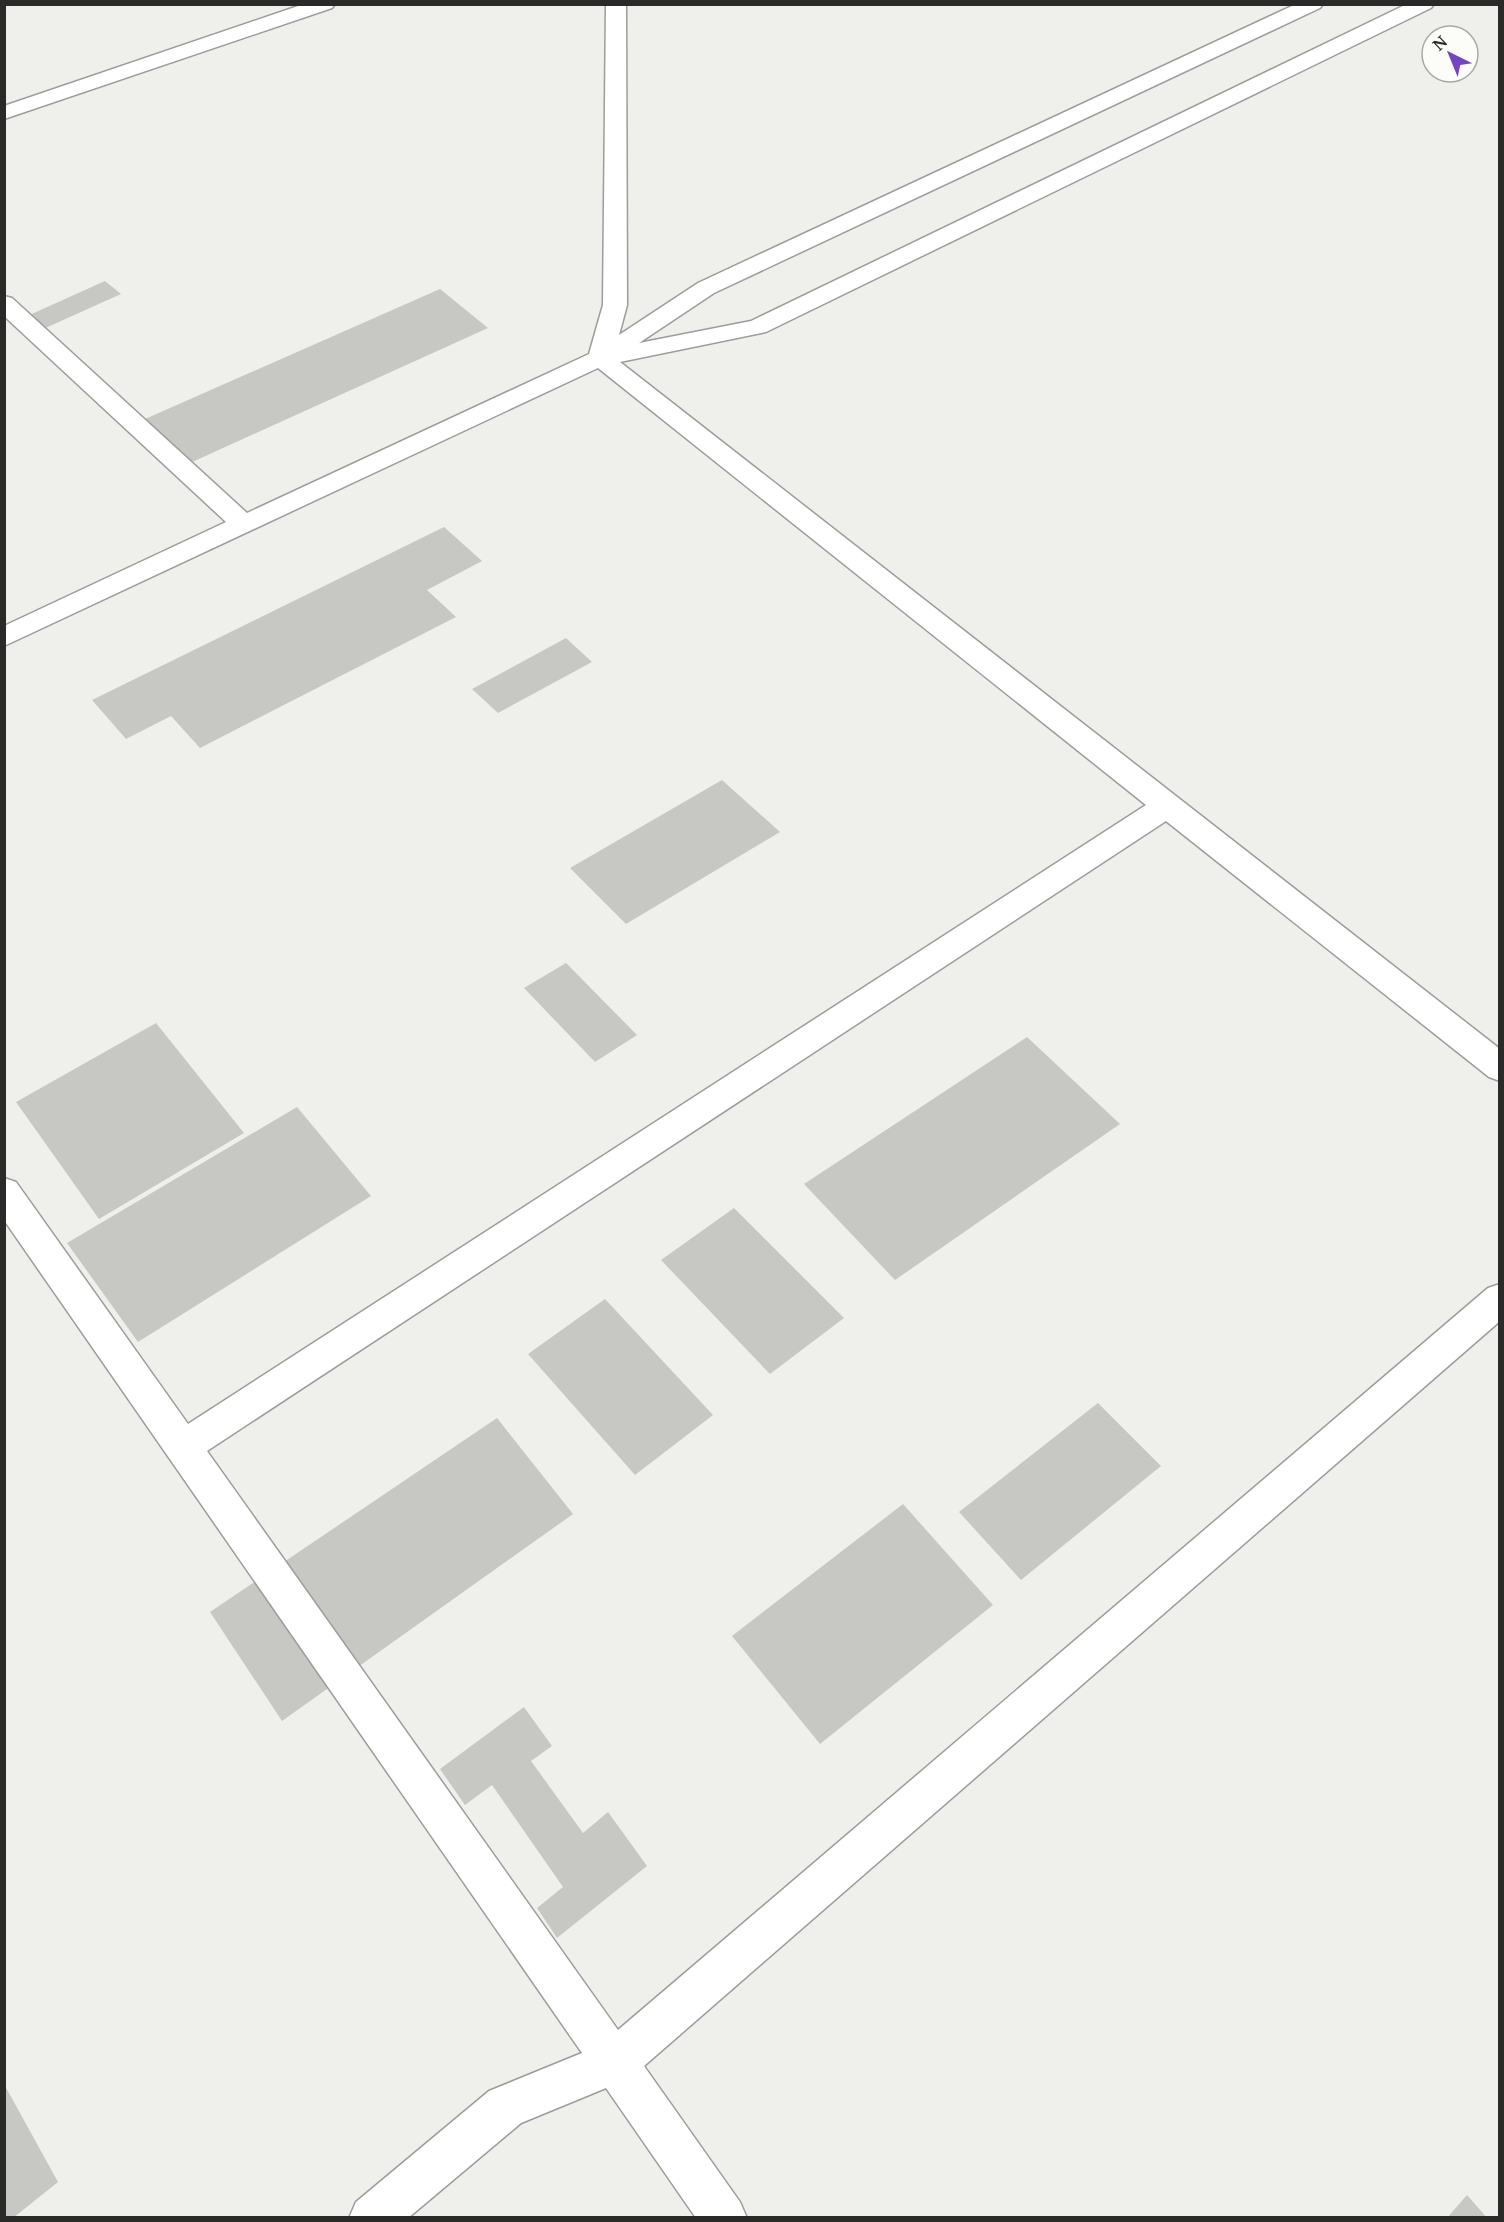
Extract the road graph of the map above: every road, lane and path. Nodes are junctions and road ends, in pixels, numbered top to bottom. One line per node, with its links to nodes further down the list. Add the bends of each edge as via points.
1 (325, 4): 5 (street)
2 (615, 4): 7 (street, via 615,305)
3 (1313, 4): 7 (street, via 706,288)
4 (1424, 4): 7 (street, via 758,327)
5 (4, 113)
6 (4, 303): 8 (street)
7 (600, 358): 8 (street); 10 (street)
8 (244, 525): 9 (street)
9 (4, 637)
10 (1167, 806): 11 (street); 14 (street)
11 (1500, 1068)
12 (4, 1192): 14 (street)
13 (1500, 1299): 15 (street)
14 (183, 1447): 15 (street)
15 (615, 2062): 16 (street, via 506,2107); 17 (street)
16 (372, 2217)
17 (724, 2217)

